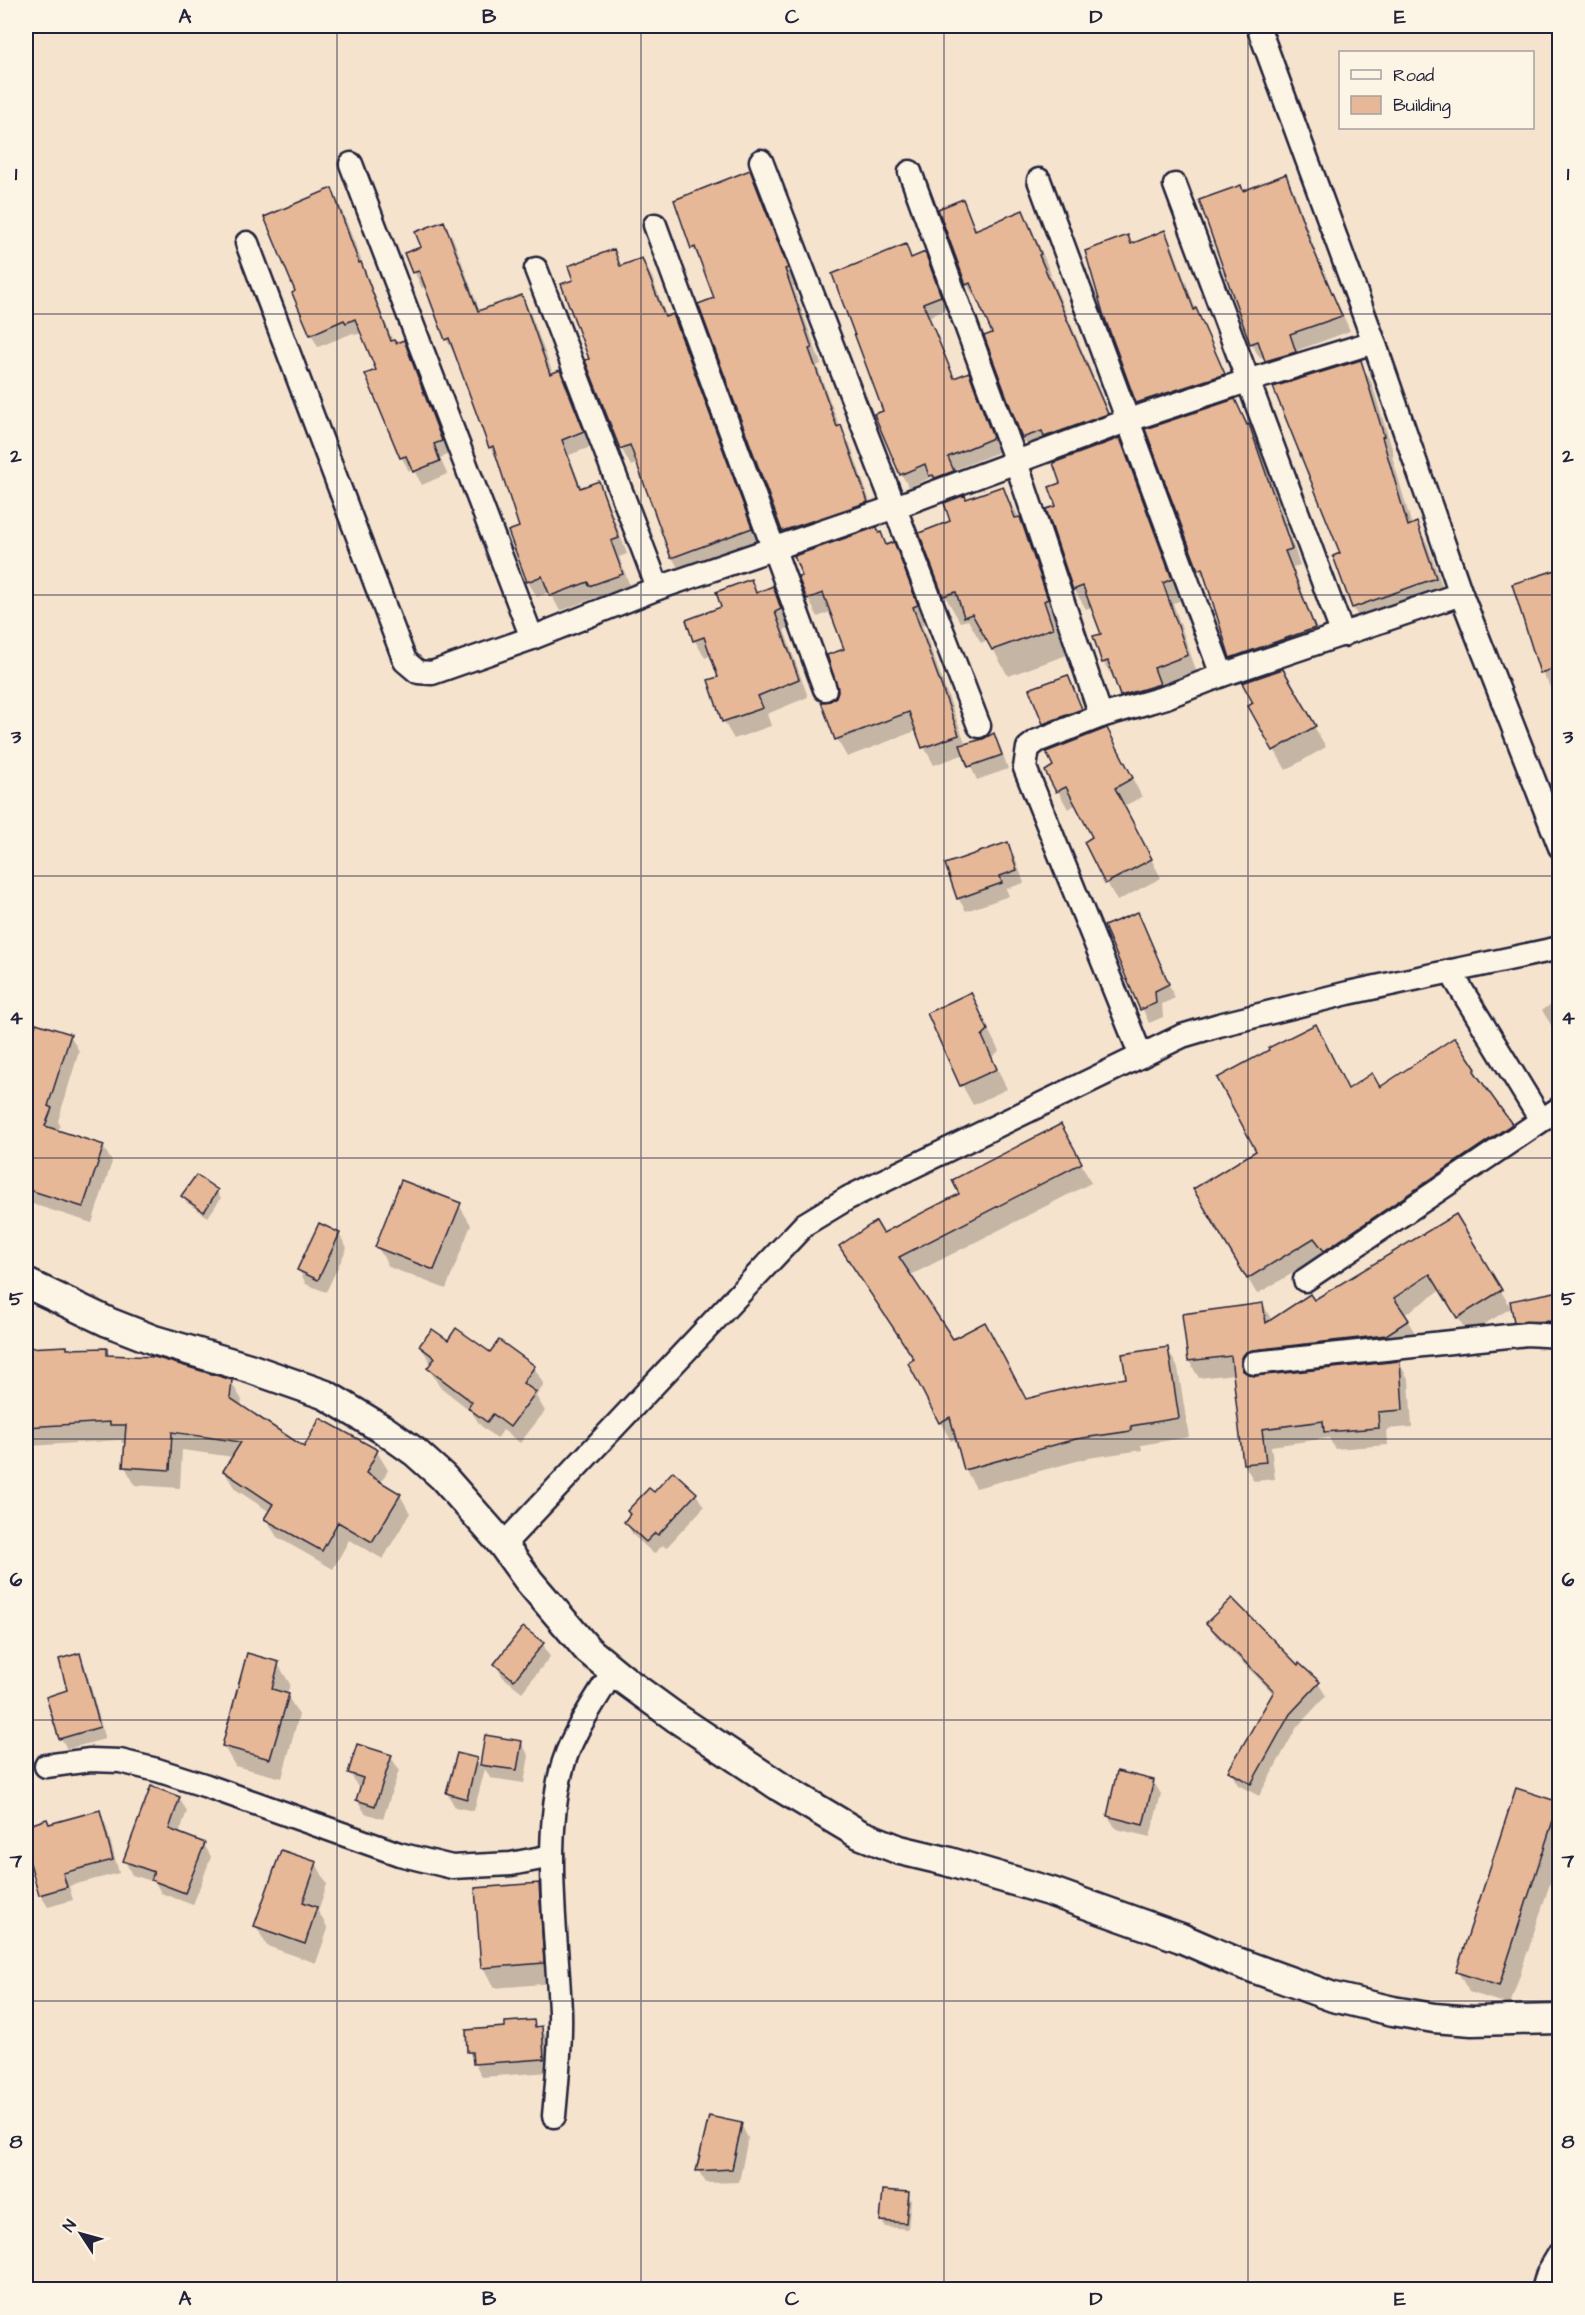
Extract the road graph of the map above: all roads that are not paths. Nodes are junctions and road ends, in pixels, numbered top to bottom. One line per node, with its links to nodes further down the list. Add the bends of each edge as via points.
1 (1258, 26): 10 (street)
2 (761, 161): 14 (street)
3 (351, 164): 19 (street)
4 (910, 172): 13 (street)
5 (1039, 180): 12 (street)
6 (1175, 185): 11 (street)
7 (655, 225): 15 (street)
8 (247, 243): 19 (street, via 405,661 418,672 432,674)
9 (536, 269): 16 (street)
10 (1374, 342): 11 (street); 17 (street)
11 (1247, 381): 12 (street); 18 (street)
12 (1129, 420): 13 (street); 20 (street)
13 (1016, 462): 14 (street); 22 (street)
14 (895, 507): 15 (street); 23 (street)
15 (773, 549): 16 (street); 21 (street)
16 (658, 588): 19 (street)
17 (1461, 594): 18 (street); 24 (street)
18 (1343, 634): 20 (street)
19 (532, 638)
20 (1222, 675): 22 (street)
21 (825, 689)
22 (1101, 716): 27 (street, via 1032,744 1024,768)
23 (979, 726)
24 (1560, 847)
25 (1560, 948): 26 (street)
26 (1450, 971): 27 (street, via 1219,1025 1182,1036); 28 (street)
27 (1142, 1056): 33 (street, via 848,1198 805,1224)
28 (1550, 1114): 29 (street)
29 (1305, 1280)
30 (26, 1283): 33 (street, via 154,1340 326,1395 415,1452)
31 (1560, 1336): 32 (street, via 1527,1334)
32 (1254, 1363)
33 (503, 1545): 34 (street, via 565,1625)
34 (613, 1671): 36 (street, via 574,1737 561,1772); 37 (street, via 675,1717 801,1799 860,1834 900,1850 1052,1892 1333,1997 1434,2018)
35 (45, 1766): 36 (street, via 120,1761 207,1786 399,1854 452,1867 511,1864)
36 (552, 1856): 38 (street, via 560,2047)
37 (1560, 2019)
38 (554, 2116)
39 (1560, 2253): 40 (street)
40 (1543, 2289)

